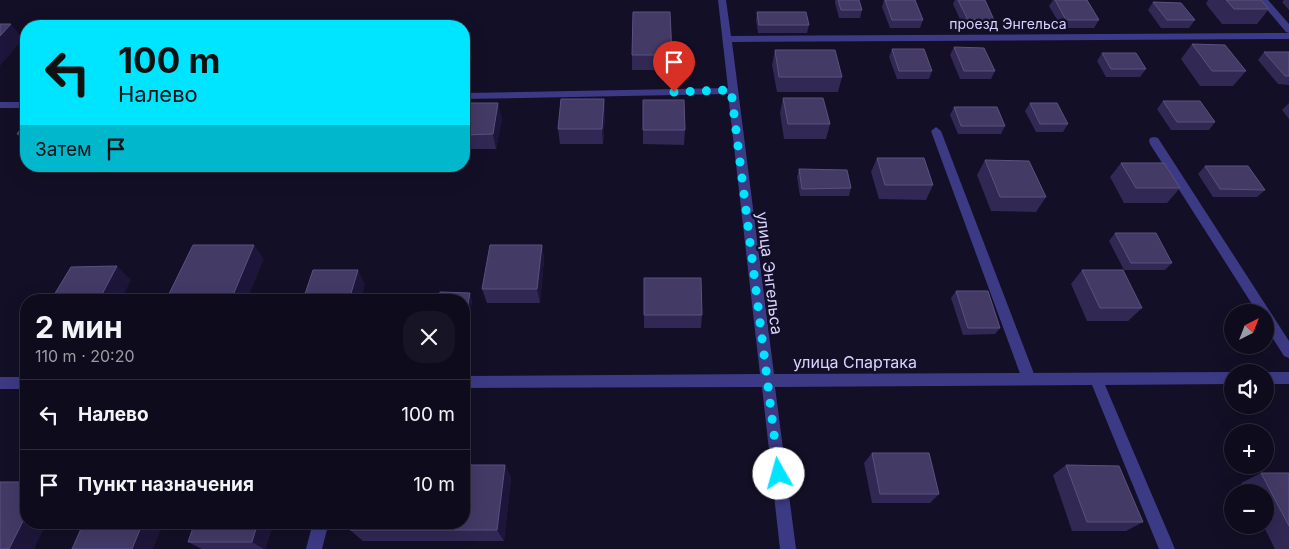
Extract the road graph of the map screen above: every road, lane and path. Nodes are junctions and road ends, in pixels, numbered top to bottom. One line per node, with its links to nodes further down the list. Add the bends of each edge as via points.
1 (722, 0): 5 (street, улица Энгельса)
2 (1263, 0): 3 (street)
3 (1289, 30)
4 (1289, 36): 5 (street, проезд Энгельса)
5 (727, 39): 6 (street, улица Энгельса)
6 (731, 90): 7 (street); 20 (street, улица Энгельса)
7 (470, 96)
8 (20, 104): 9 (street)
9 (0, 105)
10 (936, 131): 18 (street)
11 (1154, 141): 12 (street)
12 (1258, 304)
13 (1274, 329): 14 (street)
14 (1289, 352)
15 (1224, 378): 19 (street, улица Спартака)
16 (1274, 378): 17 (street)
17 (1289, 378)
18 (1029, 379): 19 (street, улица Спартака); 20 (street, улица Спартака)
19 (1096, 379): 27 (street)
20 (768, 380): 21 (street, улица Спартака); 26 (street, улица Энгельса)
21 (470, 382)
22 (0, 383): 23 (street)
23 (20, 383)
24 (319, 529): 25 (street)
25 (314, 549)
26 (788, 549)
27 (1166, 549)

